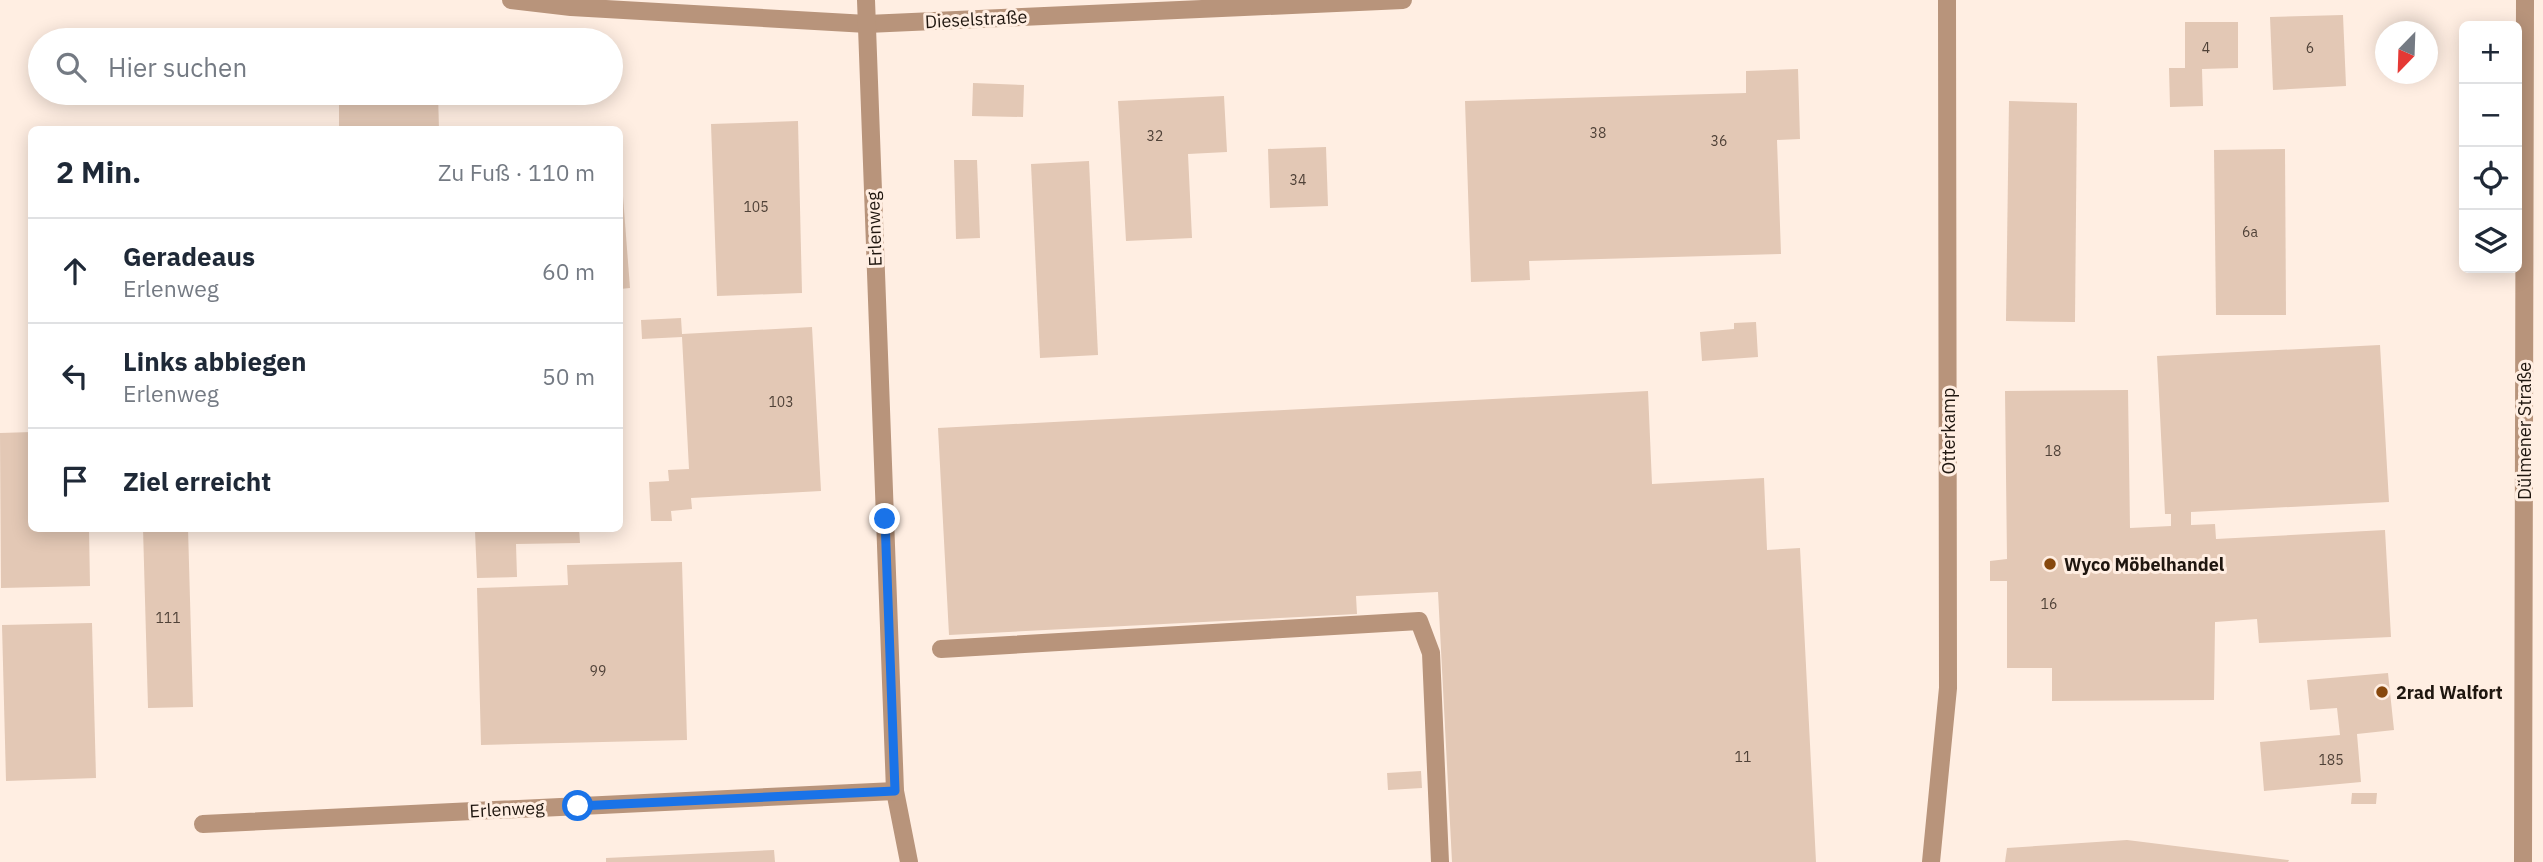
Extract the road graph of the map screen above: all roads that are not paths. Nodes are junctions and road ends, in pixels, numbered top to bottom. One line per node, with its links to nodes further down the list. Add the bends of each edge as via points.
1 (511, 0): 6 (street)
2 (866, 0): 6 (street)
3 (1403, 0): 6 (street, Dieselstraße)
4 (1947, 0): 12 (street, Otterkamp, via 1948,688)
5 (2525, 0): 13 (street, Dülmener Straße)
6 (867, 24): 8 (street, Erlenweg)
7 (941, 649): 11 (street, via 1419,621 1430,653)
8 (895, 791): 9 (street, Erlenweg); 10 (street, Erlenweg)
9 (204, 824)
10 (909, 862)
11 (1440, 862)
12 (1931, 862)
13 (2523, 862)

